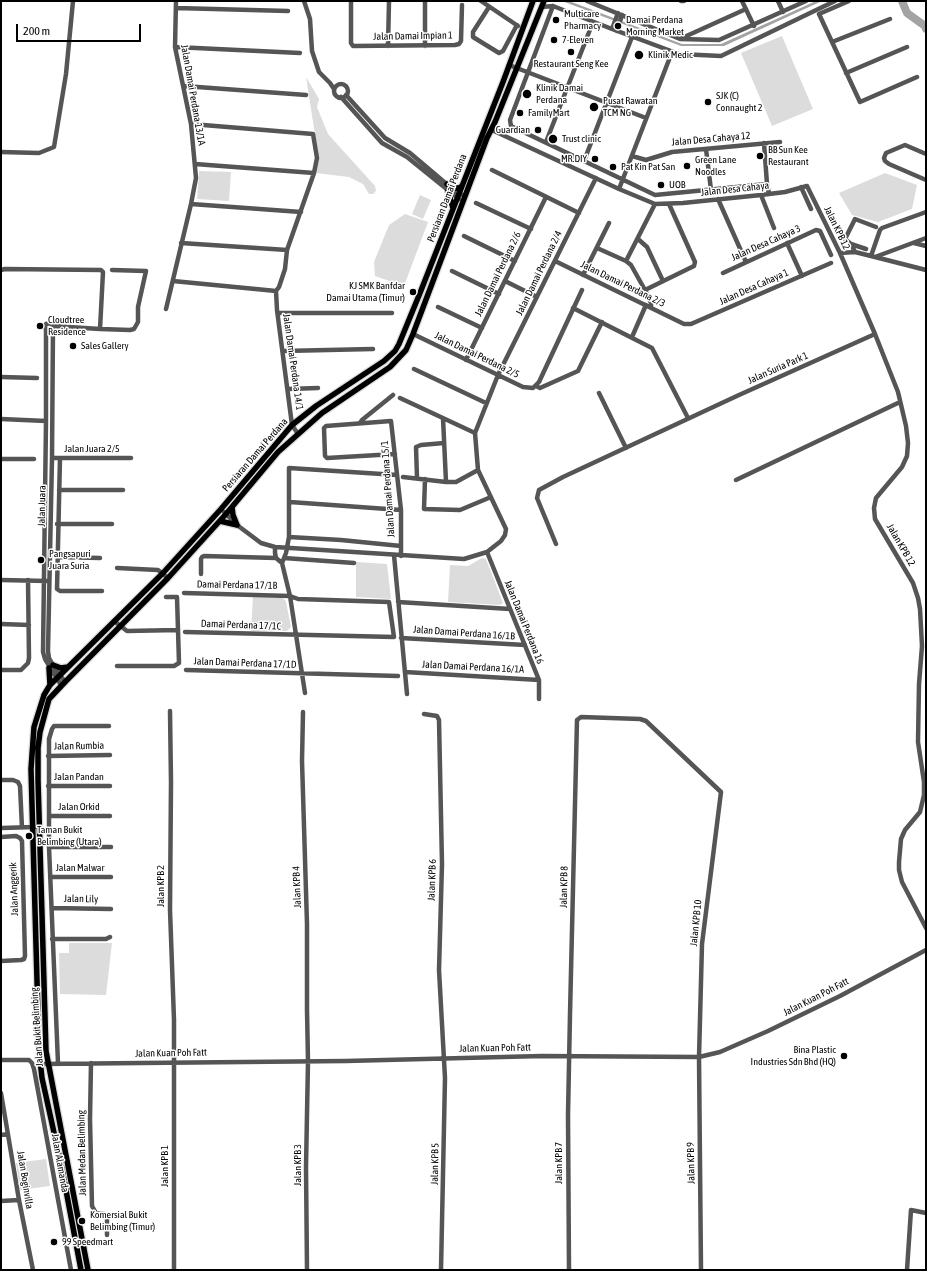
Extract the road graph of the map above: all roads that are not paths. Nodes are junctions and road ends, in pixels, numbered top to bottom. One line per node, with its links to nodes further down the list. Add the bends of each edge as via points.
1 (73, 1): 61 (street, via 66,74 54,148 39,153)
2 (176, 1): 20 (street, Jalan Damai Perdana 13/1A)
3 (304, 1): 45 (street, via 310,19 312,51 319,72)
4 (351, 1): 34 (street, Jalan Damai Impian 1, via 353,46)
5 (388, 1): 34 (street)
6 (425, 1): 35 (street)
7 (481, 1): 19 (street)
8 (533, 1): 29 (main road, Persiaran Damai Perdana)
9 (551, 1): 18 (street)
10 (587, 1): 24 (street)
11 (742, 1): 21 (street)
12 (778, 1): 23 (street)
13 (806, 1): 23 (street)
14 (834, 1): 38 (street, via 721,56 683,55)
15 (850, 1): 33 (street, via 819,14)
16 (543, 4): 18 (street); 41 (main road, Persiaran Damai Perdana)
17 (462, 5): 35 (street, Jalan Damai Impian 1, via 459,44)
18 (553, 6): 26 (street); 42 (street)
19 (489, 7): 27 (street); 27 (street, via 472,37 498,53 503,51)
20 (176, 8): 22 (street); 36 (street, Jalan Damai Perdana 13/1A)
21 (746, 8): 28 (street); 32 (street)
22 (288, 11)
23 (783, 12): 28 (street)
24 (619, 18): 30 (street); 32 (street)
25 (890, 19): 33 (street)
26 (592, 22): 30 (street); 48 (street)
27 (517, 25): 29 (street)
28 (754, 26): 32 (street, via 719,40)
29 (522, 29): 40 (main road, Persiaran Damai Perdana)
30 (614, 30): 31 (street)
31 (632, 37): 38 (street); 52 (street)
32 (680, 39)
33 (832, 42): 43 (street)
34 (388, 46): 35 (street, Jalan Damai Impian 1)
35 (425, 46)
36 (175, 47): 39 (street); 47 (street, Jalan Damai Perdana 13/1A)
37 (907, 47): 43 (street)
38 (672, 52): 53 (street)
39 (300, 53)
40 (509, 65): 41 (street); 73 (main road, Persiaran Damai Perdana)
41 (517, 68): 42 (street); 54 (main road, Persiaran Damai Perdana)
42 (528, 72): 48 (street); 57 (street, via 510,120 511,126)
43 (846, 73): 44 (street, via 860,102)
44 (916, 77)
45 (330, 83): 46 (street); 49 (street)
46 (338, 85): 49 (street); 51 (street, via 347,87 348,92)
47 (184, 86): 50 (street); 55 (street, Jalan Damai Perdana 13/1A)
48 (567, 87): 52 (street); 57 (street)
49 (334, 89): 51 (street, via 335,94)
50 (306, 95)
51 (343, 96): 71 (street, via 385,138 410,153); 78 (street, via 382,143 406,157)
52 (607, 102): 53 (street); 64 (street)
53 (646, 118): 63 (street)
54 (495, 122): 56 (main road, Persiaran Damai Perdana); 84 (main road, Persiaran Damai Perdana)
55 (191, 124): 65 (street, Jalan Damai Perdana 13/1A); 67 (street, via 313,134 317,158)
56 (494, 131): 68 (street, Jalan Desa Cahaya); 91 (main road, Persiaran Damai Perdana, via 468,198)
57 (546, 142): 64 (street)
58 (780, 142): 59 (street, Jalan Desa Cahaya 12)
59 (764, 143): 60 (street, Jalan Desa Cahaya 12); 72 (street)
60 (706, 149): 63 (street, Jalan Desa Cahaya 12, via 672,152 650,160); 77 (street)
61 (1, 152)
62 (926, 154): 70 (street, via 906,145 886,153 884,158 889,164)
63 (632, 156): 69 (street)
64 (584, 160): 69 (street)
65 (195, 164): 67 (street); 88 (street, Jalan Damai Perdana 13/1A, via 196,178)
66 (492, 170): 83 (street)
67 (314, 173): 94 (street)
68 (596, 178): 76 (street, Jalan Desa Cahaya); 96 (street, Jalan Damai Perdana 2/4)
69 (623, 179): 76 (street); 79 (street, via 655,195)
70 (926, 180)
71 (447, 184): 73 (main road, via 455,188); 82 (street)
72 (767, 184): 77 (street); 80 (street)
73 (462, 186): 82 (main road, Persiaran Damai Perdana)
74 (807, 186): 75 (street, Jalan Desa Cahaya); 113 (street, Jalan KPB 12)
75 (801, 187): 80 (street, Jalan Desa Cahaya); 93 (street)
76 (619, 189): 89 (street, Jalan Desa Cahaya)
77 (711, 190): 79 (street)
78 (448, 191): 82 (street); 92 (main road)
79 (682, 193): 87 (street)
80 (769, 194): 81 (street, Jalan Desa Cahaya)
81 (761, 195): 85 (street, Jalan Desa Cahaya); 99 (street)
82 (458, 196): 84 (street); 92 (main road, Persiaran Damai Perdana)
83 (546, 197): 96 (street); 100 (street, Jalan Damai Perdana 2/6)
84 (464, 198): 91 (main road, Persiaran Damai Perdana)
85 (718, 200): 87 (street, Jalan Desa Cahaya); 119 (street)
86 (476, 203): 100 (street)
87 (683, 203): 90 (street, Jalan Desa Cahaya)
88 (191, 204): 94 (street); 105 (street, Jalan Damai Perdana 13/1A)
89 (655, 204): 90 (street, Jalan Desa Cahaya); 103 (street)
90 (669, 204): 130 (street, via 695,262 694,266)
91 (461, 207): 147 (main road, Persiaran Damai Perdana)
92 (453, 208): 153 (main road, Persiaran Damai Perdana, via 399,344 393,354)
93 (811, 209)
94 (301, 212): 111 (street)
95 (926, 212): 115 (street, via 882,228)
96 (579, 213): 118 (street, Jalan Damai Perdana 2/4)
97 (609, 223): 109 (street)
98 (876, 227): 107 (street, via 855,219 846,239)
99 (774, 228)
100 (530, 229): 116 (street, Jalan Damai Perdana 2/6)
101 (464, 236): 116 (street)
102 (926, 238): 104 (street)
103 (638, 239): 117 (street); 130 (street, via 647,247)
104 (913, 242): 108 (street); 115 (street)
105 (181, 243): 111 (street); 128 (street, Jalan Damai Perdana 13/1A)
106 (787, 244): 114 (street, Jalan Desa Cahaya 3, via 816,230 820,232); 119 (street, Jalan Desa Cahaya 3); 127 (street)
107 (851, 244): 110 (street); 112 (street)
108 (926, 246)
109 (597, 248): 117 (street); 126 (street)
110 (866, 249)
111 (287, 250): 133 (street, via 285,269)
112 (855, 252): 113 (street); 115 (street)
113 (840, 253): 148 (street, Jalan KPB 12)
114 (831, 255)
115 (873, 257): 123 (street)
116 (515, 261): 129 (street, Jalan Damai Perdana 2/6)
117 (626, 261): 132 (street)
118 (555, 262): 126 (street, Jalan Damai Perdana 2/3); 135 (street, Jalan Damai Perdana 2/4)
119 (746, 262): 125 (street, Jalan Desa Cahaya 3)
120 (831, 263): 127 (street, Jalan Desa Cahaya 1)
121 (1, 270): 146 (street, via 101,270 103,272)
122 (112, 270): 146 (street, via 146,271 138,307 138,322 134,329 130,330)
123 (926, 270)
124 (452, 271): 134 (street)
125 (723, 273)
126 (583, 275): 136 (street, Jalan Damai Perdana 2/3)
127 (802, 276): 143 (street, Jalan Desa Cahaya 1, via 691,324)
128 (173, 281): 133 (street); 139 (street, Jalan Damai Perdana 13/1A)
129 (505, 281): 134 (street, Jalan Damai Perdana 2/6); 135 (street)
130 (663, 281): 132 (street)
131 (582, 290): 138 (street)
132 (645, 290): 136 (street, via 651,303)
133 (276, 291): 141 (street, Jalan Damai Perdana 14/1)
134 (499, 294): 145 (street, Jalan Damai Perdana 2/6)
135 (537, 296): 156 (street, Jalan Damai Perdana 2/4)
136 (648, 306): 143 (street, Jalan Damai Perdana 2/3); 149 (street)
137 (438, 307): 145 (street)
138 (573, 308): 142 (street); 159 (street)
139 (166, 309)
140 (392, 313): 141 (street)
141 (278, 314): 151 (street, Jalan Damai Perdana 14/1)
142 (602, 322): 149 (street); 159 (street, via 578,371 540,388)
143 (684, 324)
144 (53, 326): 146 (street); 170 (street, Jalan Juara, via 48,323 45,326); 178 (street, Jalan Juara)
145 (482, 328): 152 (street, Jalan Damai Perdana 2/6)
146 (100, 329)
147 (413, 334): 152 (street, Jalan Damai Perdana 2/5); 155 (main road, Persiaran Damai Perdana, via 401,356)
148 (875, 334): 165 (street, Jalan KPB 12); 168 (street, Jalan Suria Park 1)
149 (632, 337): 168 (street, via 652,348)
150 (373, 350): 151 (street)
151 (283, 351): 161 (street, Jalan Damai Perdana 14/1)
152 (466, 360): 156 (street, Jalan Damai Perdana 2/5)
153 (380, 364): 155 (main road, via 377,368); 172 (main road, Persiaran Damai Perdana)
154 (414, 369): 166 (street)
155 (383, 372): 174 (main road, Persiaran Damai Perdana, via 322,413)
156 (498, 376): 159 (street, Jalan Damai Perdana 2/5, via 523,387); 166 (street, Jalan Damai Perdana 2/4)
157 (1, 377): 158 (street)
158 (37, 378)
159 (535, 387)
160 (318, 388): 161 (street)
161 (288, 389): 172 (street, Jalan Damai Perdana 14/1)
162 (599, 393): 176 (street)
163 (393, 395): 171 (street)
164 (400, 398): 167 (street)
165 (900, 402): 188 (street); 276 (street, Jalan KPB 12, via 906,426 907,456 902,467 876,498 874,508 875,519 913,583 920,609 922,646 918,742 924,795 920,812 901,839 899,870 902,882)
166 (486, 403): 173 (street, Jalan Damai Perdana 2/4)
167 (443, 418): 173 (street); 175 (street)
168 (688, 418): 176 (street, Jalan Suria Park 1)
169 (1, 419): 170 (street)
170 (46, 421): 199 (street, Jalan Juara)
171 (360, 423): 177 (street, Jalan Damai Perdana 15/1, via 391,421); 177 (street, via 326,426 325,456 327,458)
172 (292, 425): 174 (street, Jalan Damai Perdana 14/1); 195 (main road, Persiaran Damai Perdana)
173 (475, 433): 183 (street)
174 (298, 434): 194 (main road, Persiaran Damai Perdana, via 278,452)
175 (444, 443): 186 (street, via 421,445 416,448); 189 (street)
176 (626, 448): 204 (street, Jalan Suria Park 1, via 539,490 537,498)
177 (395, 454): 184 (street, Jalan Damai Perdana 15/1)
178 (52, 458): 179 (street, Jalan Juara 2/5); 199 (street, Jalan Juara)
179 (60, 458): 180 (street, Jalan Juara 2/5); 190 (street)
180 (131, 458)
181 (1, 459): 182 (street)
182 (34, 459)
183 (478, 470): 189 (street, via 456,482); 192 (street)
184 (397, 475): 193 (street, via 289,468); 196 (street, Jalan Damai Perdana 15/1)
185 (403, 477): 186 (street)
186 (417, 478): 187 (street)
187 (425, 479): 189 (street); 192 (street, via 424,509 460,510)
188 (736, 480)
189 (446, 482)
190 (58, 490): 191 (street); 200 (street)
191 (123, 490)
192 (490, 497): 208 (street, via 506,529 503,539)
193 (290, 502): 196 (street); 203 (street)
194 (232, 508): 197 (main road, Persiaran Damai Perdana); 202 (main road)
195 (221, 509): 197 (street); 217 (main road, Persiaran Damai Perdana)
196 (400, 510): 205 (street, Jalan Damai Perdana 15/1)
197 (226, 514): 198 (main road, Persiaran Damai Perdana); 202 (street)
198 (220, 521): 202 (main road); 219 (main road, Persiaran Damai Perdana)
199 (48, 524): 200 (street); 222 (street, Jalan Juara)
200 (58, 524): 201 (street); 211 (street)
201 (112, 524)
202 (237, 525): 206 (street, via 261,543)
203 (289, 538): 205 (street); 207 (street)
204 (556, 544)
205 (401, 546): 210 (street, Jalan Damai Perdana 15/1)
206 (275, 547): 207 (street); 213 (street)
207 (286, 547): 209 (street); 214 (street)
208 (486, 552): 210 (street, via 464,559); 228 (street, Jalan Damai Perdana 16)
209 (394, 555): 210 (street); 227 (street)
210 (401, 556)
211 (58, 557): 212 (street); 223 (street, via 57,589)
212 (100, 558)
213 (276, 558): 214 (street); 218 (street, via 204,556 201,559)
214 (283, 560): 215 (street); 225 (street)
215 (354, 563)
216 (117, 568): 217 (street, via 158,570)
217 (163, 573): 219 (street); 229 (main road, Persiaran Damai Perdana)
218 (201, 574)
219 (168, 578): 232 (main road, Persiaran Damai Perdana)
220 (1, 580): 221 (street)
221 (28, 580): 222 (street); 231 (street)
222 (47, 581): 239 (street, Jalan Juara, via 48,651)
223 (102, 591)
224 (184, 593): 225 (street, Damai Perdana 17/1B)
225 (290, 596): 235 (street); 236 (street, Damai Perdana 17/1B, via 298,599 389,602)
226 (166, 597): 233 (street, via 177,597)
227 (398, 602): 228 (street); 237 (street)
228 (510, 609): 238 (street, Jalan Damai Perdana 16)
229 (114, 621): 232 (street); 240 (main road, Persiaran Damai Perdana)
230 (1, 624): 231 (street)
231 (29, 624): 242 (street, via 29,658 26,666 21,670)
232 (120, 627): 233 (street, via 127,631); 249 (main road, Persiaran Damai Perdana)
233 (178, 630): 241 (street, via 179,663 174,666)
234 (185, 632): 235 (street, Damai Perdana 17/1C)
235 (296, 636): 236 (street, Damai Perdana 17/1C); 245 (street)
236 (394, 638)
237 (401, 638): 238 (street, Jalan Damai Perdana 16/1B); 244 (street)
238 (525, 646): 248 (street, Jalan Damai Perdana 16)
239 (51, 666): 240 (main road); 247 (street, Jalan Juara); 250 (main road)
240 (69, 666): 247 (main road, Persiaran Damai Perdana)
241 (117, 666)
242 (1, 670)
243 (186, 670): 245 (street, Jalan Damai Perdana 17/1D)
244 (405, 672): 248 (street, Jalan Damai Perdana 16/1A); 252 (street)
245 (303, 674): 246 (street, Jalan Damai Perdana 17/1D); 251 (street)
246 (398, 676)
247 (59, 677): 249 (street, Jalan Juara); 250 (main road, Persiaran Damai Perdana)
248 (539, 680): 253 (street, Jalan Damai Perdana 16)
249 (63, 683): 266 (main road, Persiaran Damai Perdana, via 49,699 40,732)
250 (50, 685): 266 (main road, Persiaran Damai Perdana, via 44,695 34,730 31,769)
251 (305, 693)
252 (407, 694)
253 (539, 699)
254 (170, 711): 285 (street, Jalan KPB 2, via 170,910)
255 (303, 712): 286 (street, Jalan KPB 4)
256 (424, 714): 283 (street, Jalan KPB 6, via 437,716 439,720 442,864 439,970)
257 (579, 718): 281 (street, Jalan KPB 8); 282 (street, Jalan KPB 10, via 646,721 721,792 702,944)
258 (109, 726): 260 (street, via 54,726 49,739)
259 (110, 755): 260 (street, Jalan Rumbia)
260 (48, 756): 262 (street)
261 (1, 780): 268 (street, via 13,780 20,786)
262 (48, 786): 263 (street, Jalan Pandan); 264 (street)
263 (110, 786)
264 (49, 816): 265 (street, Jalan Orkid); 270 (street)
265 (110, 816)
266 (36, 827): 268 (street); 287 (main road, Jalan Bukit Belimbing); 289 (main road, Jalan Bukit Belimbing)
267 (1, 828): 268 (street)
268 (22, 828)
269 (1, 837): 280 (street, Jalan Anggerik, via 16,836 22,841 25,956 21,960)
270 (49, 847): 271 (street); 272 (street)
271 (110, 847)
272 (50, 877): 273 (street, Jalan Malwar); 274 (street)
273 (111, 877)
274 (52, 908): 275 (street, Jalan Lily); 278 (street)
275 (111, 909)
276 (926, 928)
277 (110, 937): 278 (street)
278 (52, 939): 290 (street)
279 (926, 950): 282 (street, Jalan Kuan Poh Fatt, via 768,1031 720,1052)
280 (1, 961)
281 (569, 1056): 282 (street, Jalan Kuan Poh Fatt); 283 (street, Jalan Kuan Poh Fatt); 305 (street, Jalan KPB 7)
282 (699, 1057): 306 (street, Jalan KPB 9)
283 (445, 1058): 286 (street, Jalan Kuan Poh Fatt); 304 (street, Jalan KPB 5)
284 (1, 1060): 299 (street, Jalan Alamanda, via 29,1060 32,1063)
285 (174, 1061): 286 (street, Jalan Kuan Poh Fatt); 288 (street, Jalan Kuan Poh Fatt); 302 (street, Jalan KPB 1)
286 (308, 1061): 303 (street, Jalan KPB 3)
287 (47, 1063): 289 (street, Jalan Kuan Poh Fatt); 290 (street, Jalan Kuan Poh Fatt); 301 (main road, Jalan Bukit Belimbing)
288 (91, 1063): 290 (street, Jalan Kuan Poh Fatt); 297 (street, Jalan Medan Belimbing, via 92,1206 96,1213 104,1214)
289 (40, 1064): 300 (main road, Jalan Bukit Belimbing)
290 (58, 1064)
291 (1, 1093): 292 (street, Jalan Boginvilla)
292 (8, 1134): 293 (street); 294 (street, Jalan Boginvilla)
293 (1, 1135)
294 (19, 1200): 295 (street); 298 (street, Jalan Boginvilla)
295 (1, 1202)
296 (926, 1213): 307 (street, via 911,1210)
297 (107, 1234)
298 (33, 1270)
299 (71, 1270)
300 (81, 1270)
301 (88, 1270)
302 (174, 1270)
303 (307, 1270)
304 (441, 1270)
305 (569, 1270)
306 (701, 1270)
307 (907, 1270)

